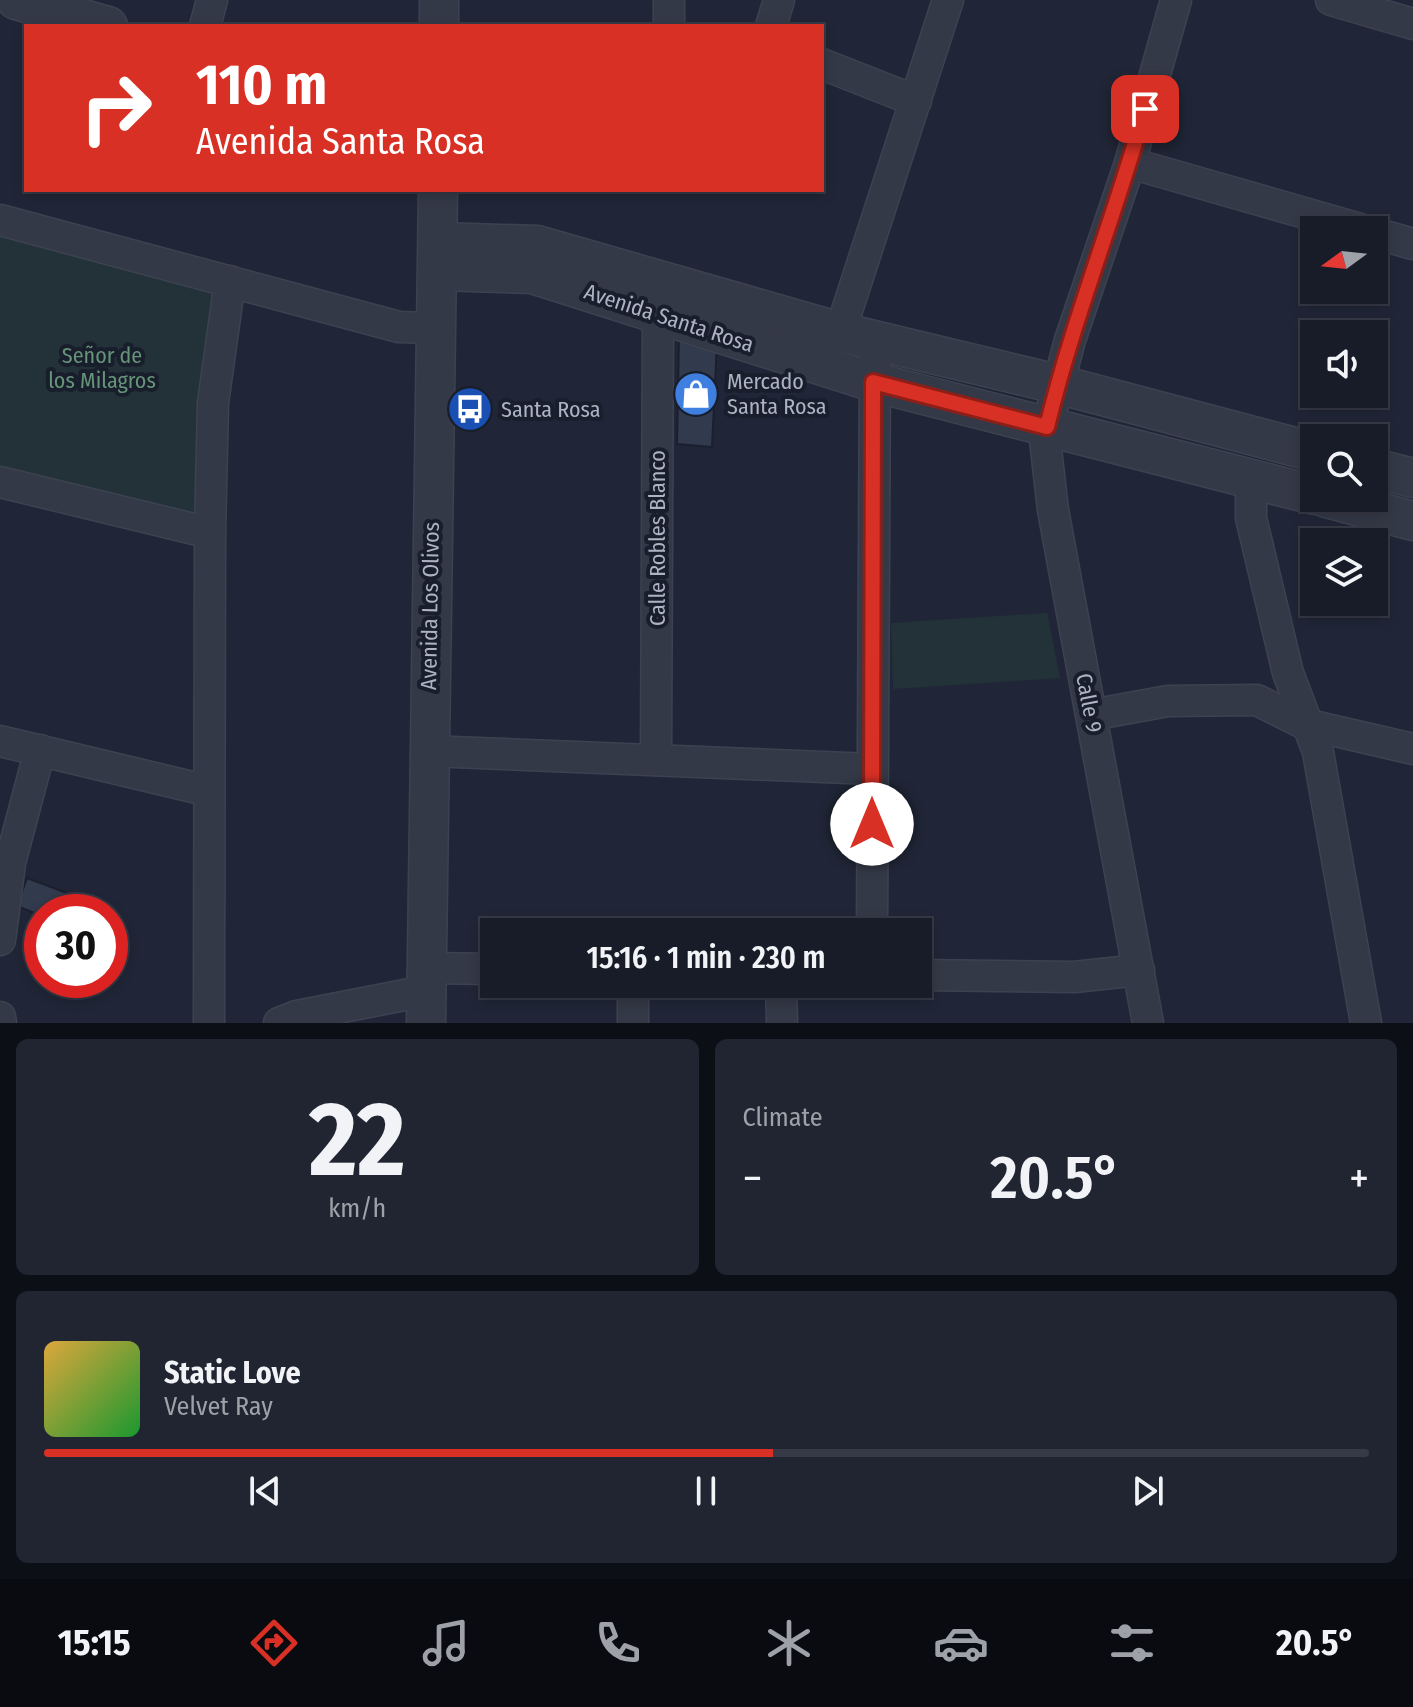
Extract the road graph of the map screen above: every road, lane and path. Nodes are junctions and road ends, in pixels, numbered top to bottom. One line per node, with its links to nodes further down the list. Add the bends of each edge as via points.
1 (16, 0): 9 (street)
2 (212, 0): 10 (street)
3 (439, 0): 11 (street)
4 (669, 0): 12 (street)
5 (779, 0): 13 (street)
6 (948, 0): 16 (street)
7 (1176, 0): 17 (street, Calle 9)
8 (1331, 0): 14 (street)
9 (101, 24)
10 (206, 24)
11 (439, 24)
12 (669, 24)
13 (772, 24)
14 (1413, 24)
15 (824, 65): 16 (street)
16 (916, 101): 27 (street)
17 (1130, 163): 19 (street); 29 (street, Calle 9)
18 (438, 192): 23 (street, Avenida Los Olivos)
19 (1315, 216)
20 (0, 220): 24 (street)
21 (1388, 237): 22 (street)
22 (1413, 244)
23 (438, 257): 25 (street, Avenida Santa Rosa, via 532,274); 26 (street, Avenida Los Olivos); 27 (street, Avenida Santa Rosa, via 537,245)
24 (230, 281): 26 (street, via 399,327); 39 (street, via 213,403)
25 (658, 315): 28 (street, Avenida Santa Rosa); 46 (street, Calle Robles Blanco)
26 (434, 328): 45 (street, Avenida Los Olivos)
27 (858, 335): 28 (street); 29 (street, Avenida Santa Rosa)
28 (873, 382): 30 (street, Avenida Santa Rosa); 47 (street)
29 (1057, 384): 30 (street, Calle 9); 31 (street, Avenida Santa Rosa)
30 (1047, 427): 33 (street, Avenida Santa Rosa); 40 (street, Calle 9, via 1053,510)
31 (1300, 448)
32 (1388, 472): 34 (street)
33 (1251, 478): 36 (street, Avenida Santa Rosa); 41 (street, via 1251,518)
34 (1413, 478)
35 (0, 482): 39 (street)
36 (1300, 491)
37 (1379, 512): 38 (street)
38 (1413, 521)
39 (210, 533): 48 (street)
40 (1091, 715): 41 (street, via 1168,701 1257,700); 51 (street, Calle 9)
41 (1305, 724): 43 (street); 64 (street, via 1318,752)
42 (0, 741): 44 (street)
43 (1413, 749)
44 (40, 750): 48 (street); 50 (street, via 10,863)
45 (428, 751): 46 (street); 54 (street, Avenida Los Olivos)
46 (656, 760): 47 (street)
47 (872, 769): 49 (street)
48 (209, 791): 59 (street)
49 (872, 918)
50 (0, 940)
51 (1139, 970): 53 (street, via 1074,977); 63 (street, Calle 9)
52 (480, 974): 54 (street)
53 (932, 975)
54 (425, 994): 60 (street)
55 (633, 998): 61 (street)
56 (781, 998): 62 (street)
57 (0, 1017): 58 (street)
58 (1, 1023)
59 (209, 1023)
60 (279, 1023)
61 (633, 1023)
62 (782, 1023)
63 (1148, 1023)
64 (1366, 1023)

